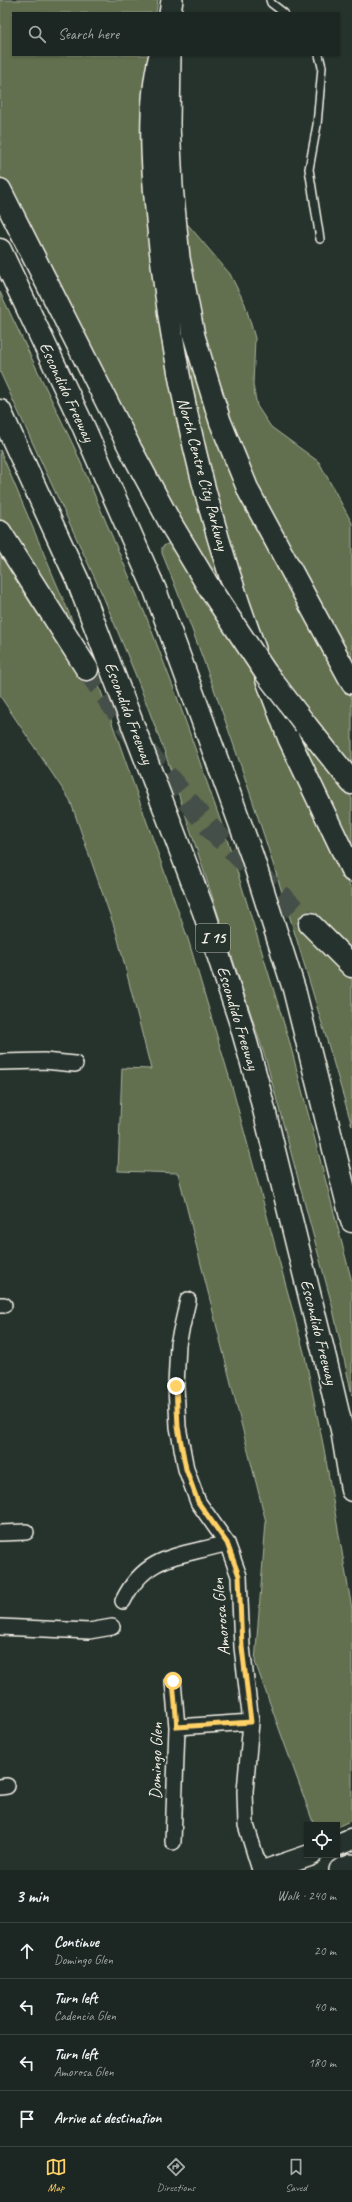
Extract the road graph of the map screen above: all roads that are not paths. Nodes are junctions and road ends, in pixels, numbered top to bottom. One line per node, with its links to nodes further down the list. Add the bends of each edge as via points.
1 (172, 0): 3 (main road)
2 (270, 0): 4 (lane)
3 (170, 12)
4 (283, 12)
5 (160, 56): 16 (main road, North Centre City Parkway, via 155,88 154,184 162,276 184,405 204,490 240,609 289,739)
6 (170, 56): 14 (main road, North Centre City Parkway, via 168,124 172,186 179,258 194,336 220,421 249,492)
7 (318, 56): 9 (lane, via 322,67 317,125 309,169)
8 (0, 190): 15 (highway, bridge, via 171,524 210,589 266,673)
9 (320, 239)
10 (0, 250): 21 (highway, Escondido Freeway, via 84,428 155,590 252,856 294,990)
11 (0, 411): 23 (highway, Escondido Freeway / I 15, via 78,580 204,912 258,1081 342,1430)
12 (0, 532): 13 (highway)
13 (87, 670)
14 (352, 683)
15 (352, 783)
16 (352, 870)
17 (310, 924): 18 (highway)
18 (352, 966)
19 (0, 1062): 20 (street, via 44,1061)
20 (75, 1064)
21 (352, 1221)
22 (188, 1300): 26 (street, Amorosa Glen, via 178,1344 178,1427 186,1469 198,1502)
23 (352, 1490)
24 (26, 1532): 25 (street)
25 (0, 1533)
26 (227, 1543): 27 (street, via 163,1560 143,1571 131,1584); 31 (street, Amorosa Glen, via 239,1576 242,1647)
27 (123, 1601)
28 (0, 1627): 29 (street, via 89,1631)
29 (112, 1627)
30 (173, 1681): 32 (street, Domingo Glen)
31 (251, 1722): 32 (street); 38 (street, Amorosa Glen, via 245,1791 246,1826)
32 (177, 1727): 34 (street, Domingo Glen)
33 (352, 1839): 35 (main road)
34 (173, 1842)
35 (340, 1844)
36 (304, 1857): 39 (main road)
37 (352, 1865): 40 (main road)
38 (260, 1870)
39 (267, 1870)
40 (340, 1870)

